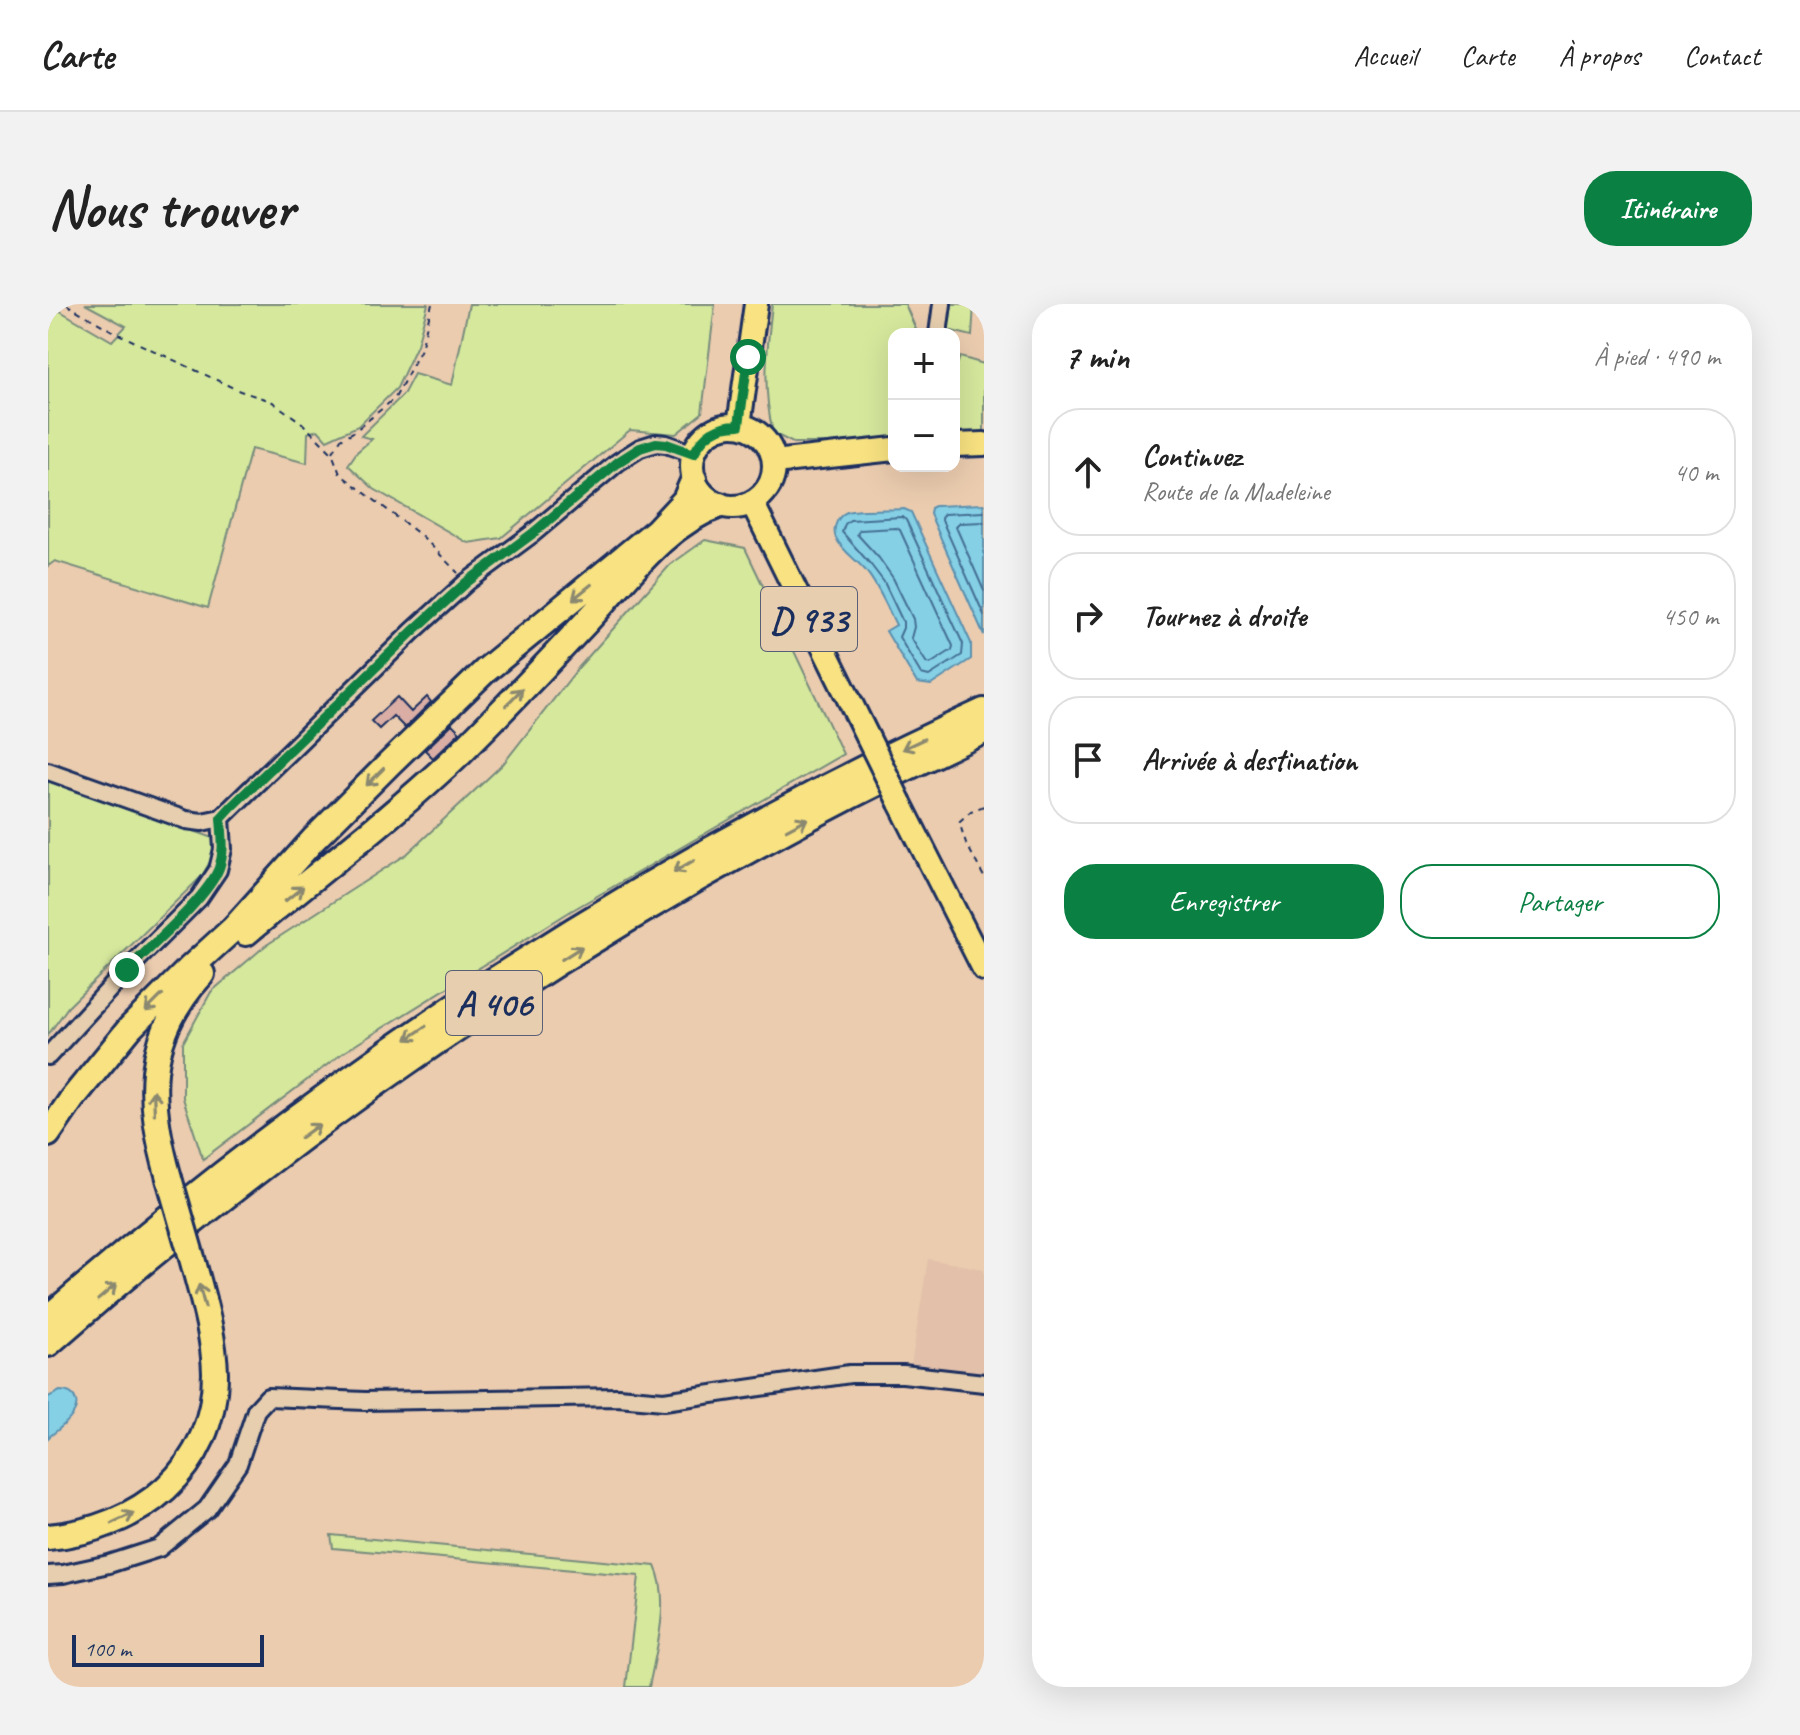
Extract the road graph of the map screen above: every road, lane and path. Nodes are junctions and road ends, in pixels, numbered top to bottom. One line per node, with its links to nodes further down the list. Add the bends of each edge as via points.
1 (66, 304): 10 (path, via 114,332 271,401)
2 (432, 304): 10 (path, via 421,349 395,398 341,439)
3 (756, 304): 6 (main road)
4 (942, 304): 5 (street)
5 (939, 328)
6 (739, 425): 11 (main road, via 711,431); 12 (main road, via 759,434)
7 (984, 444): 8 (main road)
8 (960, 445)
9 (888, 450): 12 (main road)
10 (332, 453): 16 (path, via 340,474 423,537)
11 (694, 454): 13 (main road); 16 (street, via 656,443 631,453)
12 (774, 462): 14 (main road, via 769,485)
13 (694, 479): 15 (main road, via 701,492); 25 (highway, one-way to 25, via 685,500 657,530 485,671 346,806 233,929 130,1028)
14 (752, 502): 15 (main road); 23 (main road, D 933, bridge)
15 (720, 505): 29 (highway, one-way to 15, bridge, via 123,1519 152,1501 195,1452 212,1406 215,1374 208,1321 154,1116 156,1058 173,1014 195,981 234,943 459,753 664,538)
16 (467, 582): 21 (street)
17 (984, 711): 26 (highway, A 406, one-way to 26, via 709,851 508,972 282,1129)
18 (984, 731): 27 (highway, A 406, one-way to 18, via 278,1155 485,1009 728,862)
19 (48, 771): 21 (street, via 186,820)
20 (984, 806): 22 (path, via 959,822)
21 (221, 818): 24 (street, via 218,870 199,898)
22 (984, 877)
23 (984, 969)
24 (48, 1056)
25 (48, 1134)
26 (48, 1318)
27 (48, 1344)
28 (984, 1383): 30 (street, via 850,1374 664,1401 268,1397 256,1410 238,1464 207,1509 159,1548)
29 (48, 1537)
30 (48, 1575)

